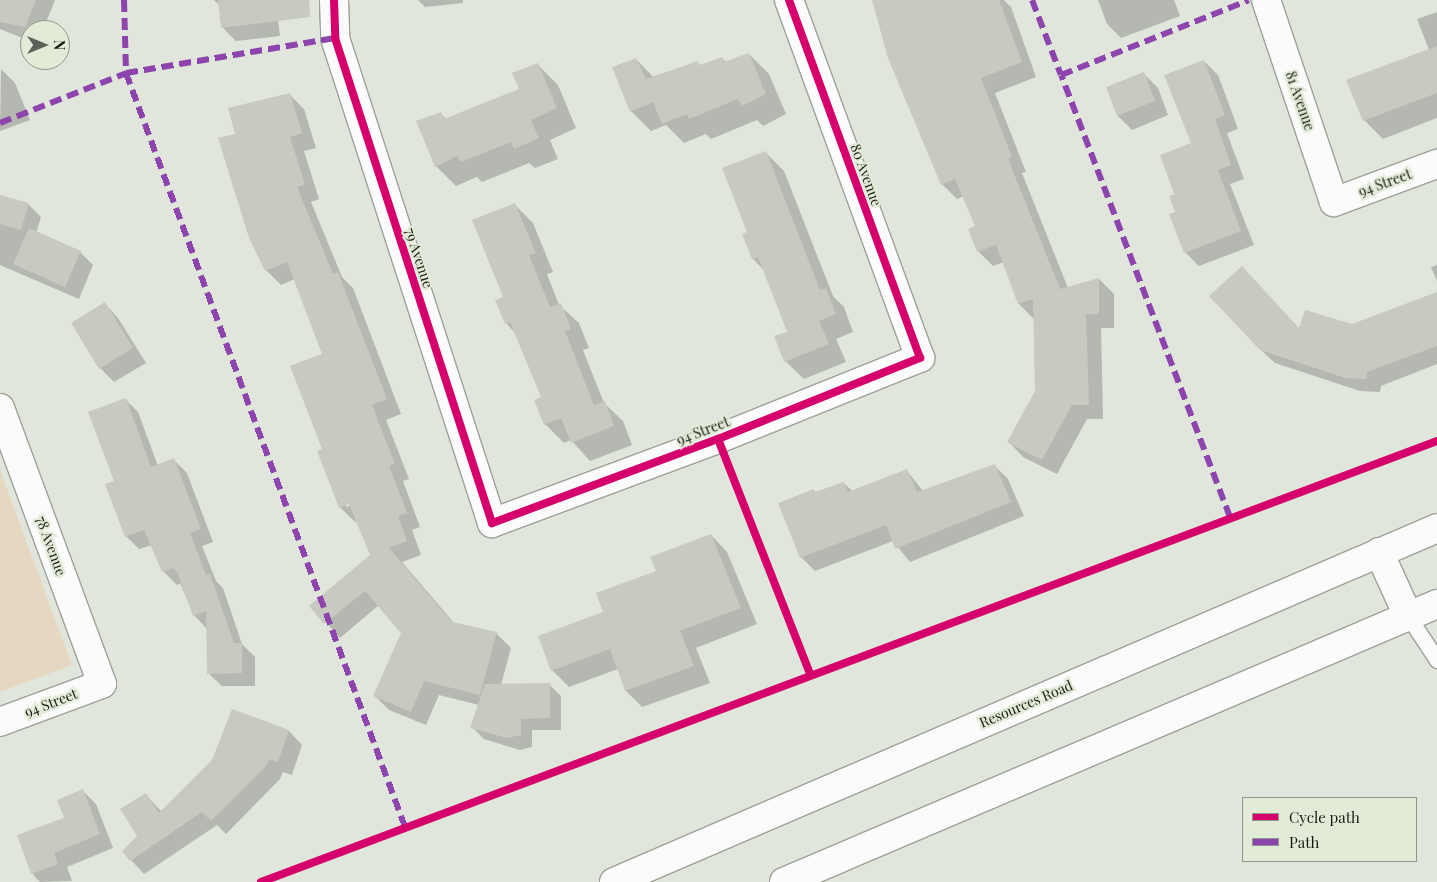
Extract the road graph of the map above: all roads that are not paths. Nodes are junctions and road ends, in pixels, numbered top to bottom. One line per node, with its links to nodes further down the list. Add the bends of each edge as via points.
1 (334, 0): 8 (street, 79 Avenue, via 335,38)
2 (789, 0): 6 (street, 80 Avenue)
3 (1266, 0): 5 (street, 81 Avenue)
4 (1437, 164): 5 (street, 94 Street)
5 (1334, 202)
6 (920, 358): 8 (street, 94 Street, via 718,439)
7 (0, 408): 14 (street, 78 Avenue)
8 (492, 523)
9 (1437, 528): 10 (street, Resources Road)
10 (1379, 552): 12 (street); 16 (street, Resources Road)
11 (1437, 604): 12 (street)
12 (1408, 616): 13 (lane); 17 (street)
13 (1437, 660)
14 (102, 684): 15 (street, 94 Street)
15 (0, 722)
16 (614, 882)
17 (784, 882)

